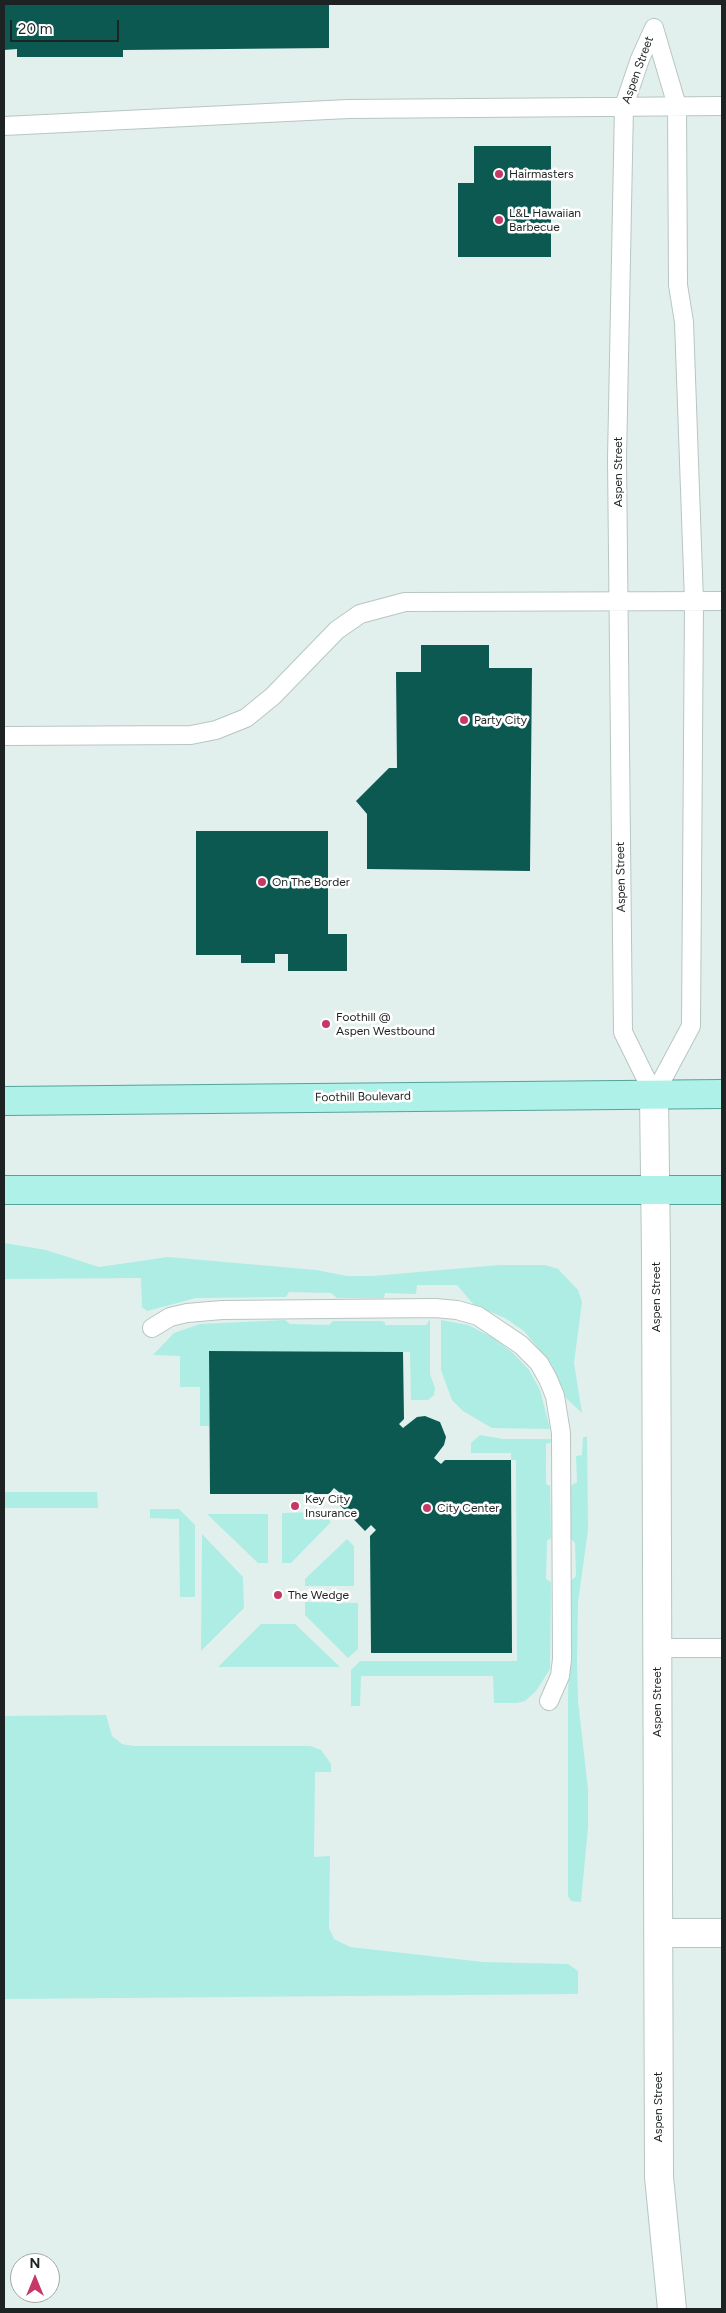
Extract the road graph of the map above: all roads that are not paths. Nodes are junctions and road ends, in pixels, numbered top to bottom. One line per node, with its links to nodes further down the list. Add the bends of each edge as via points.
1 (624, 106): 2 (lane); 2 (lane, Aspen Street, via 654,28); 4 (lane, via 348,109); 7 (lane, Aspen Street, via 617,460)
2 (677, 106): 3 (lane); 5 (lane, Aspen Street, via 678,285 684,322)
3 (722, 106)
4 (4, 126)
5 (694, 601): 6 (lane); 7 (lane); 10 (lane, Aspen Street, via 691,1026)
6 (722, 601)
7 (618, 602): 8 (lane, via 405,602 391,605 360,614 337,630 246,718 216,730 190,735); 10 (lane, Aspen Street, via 623,1032)
8 (4, 736)
9 (722, 1094): 10 (main road, Foothill Boulevard)
10 (654, 1095): 11 (main road, Foothill Boulevard); 13 (street, Aspen Street)
11 (4, 1101)
12 (4, 1190): 13 (main road)
13 (655, 1190): 14 (main road); 16 (street, Aspen Street)
14 (722, 1190)
15 (152, 1328): 18 (lane, via 187,1313 222,1310 435,1308 478,1316 522,1345 539,1363 548,1379 555,1396 561,1432 562,1659 560,1676)
16 (657, 1648): 17 (lane); 19 (street, Aspen Street)
17 (722, 1648)
18 (549, 1701)
19 (659, 1933): 20 (street); 21 (street, Aspen Street, via 659,2177)
20 (722, 1933)
21 (672, 2309)

